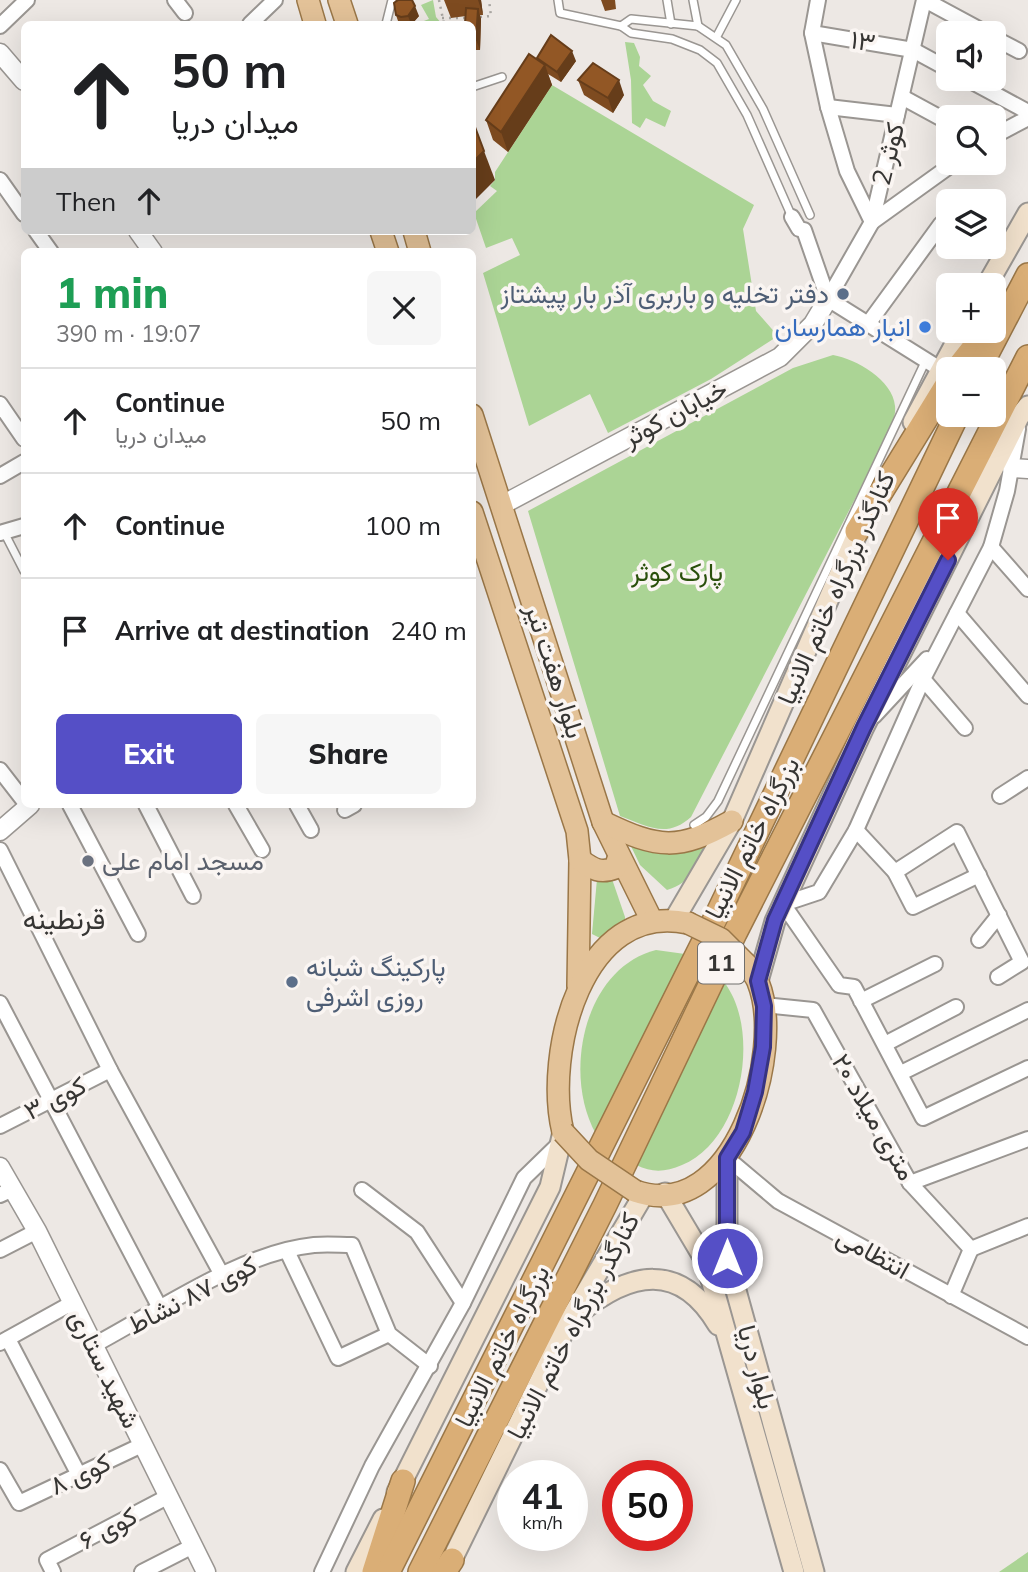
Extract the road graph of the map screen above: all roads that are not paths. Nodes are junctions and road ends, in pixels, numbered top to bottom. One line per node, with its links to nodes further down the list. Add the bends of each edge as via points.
1 (27, 0): 20 (street)
2 (175, 0): 13 (street)
3 (275, 0): 14 (street)
4 (308, 0): 15 (main road)
5 (340, 0): 16 (main road)
6 (393, 0): 17 (lane)
7 (558, 0): 21 (lane, via 561,13)
8 (667, 0): 19 (lane)
9 (693, 0): 22 (lane)
10 (736, 0): 24 (lane)
11 (818, 0): 23 (street)
12 (925, 0): 18 (street); 26 (street, کوثر 2)
13 (185, 13)
14 (253, 21)
15 (314, 21)
16 (346, 21)
17 (387, 21)
18 (964, 21)
19 (671, 24): 21 (lane, via 631,19); 22 (lane)
20 (0, 26)
21 (621, 26): 46 (lane, via 631,33 672,39 717,63 747,115)
22 (698, 26): 24 (lane)
23 (812, 33): 26 (street, ۱۳); 35 (street)
24 (717, 36): 45 (lane, via 762,109)
25 (1006, 44): 27 (street)
26 (913, 50): 29 (street, ۱۳); 34 (street, کوثر 2)
27 (1019, 51)
28 (0, 53): 31 (street)
29 (936, 62)
30 (502, 77): 32 (lane)
31 (21, 78)
32 (476, 86)
33 (989, 91): 36 (street)
34 (902, 97): 37 (street, کوثر 2); 38 (street)
35 (828, 107): 37 (street); 47 (street, via 847,171)
36 (1028, 112)
37 (897, 115): 47 (street, کوثر 2)
38 (936, 115)
39 (1028, 118): 40 (street)
40 (1006, 130)
41 (937, 175): 47 (street)
42 (0, 180): 43 (street)
43 (21, 210)
44 (1028, 213): 50 (main road)
45 (810, 215): 48 (street, via 809,227)
46 (792, 217): 48 (street)
47 (872, 222): 52 (street, کوثر 2)
48 (804, 230): 52 (street)
49 (936, 231): 54 (street)
50 (994, 273)
51 (1028, 275): 53 (highway)
52 (828, 299): 54 (street); 70 (street, خیابان کوثر, via 813,324 780,357)
53 (1006, 308)
54 (868, 324): 58 (street)
55 (973, 343): 56 (highway)
56 (958, 357)
57 (1028, 357): 61 (highway, بزرگراه خاتم الانبیا / 11)
58 (936, 366)
59 (936, 383): 72 (highway)
60 (936, 383): 95 (lane, via 718,801)
61 (1015, 386): 63 (highway); 165 (highway, بزرگراه خاتم الانبیا / 11, via 735,933 605,1205)
62 (0, 404): 66 (street)
63 (1025, 416): 68 (street); 82 (main road)
64 (476, 427): 70 (main road, بلوار هفت تیر)
65 (951, 427): 164 (highway, بزرگراه خاتم الانبیا / 11, via 717,915)
66 (21, 435)
67 (21, 464): 69 (street)
68 (1020, 468): 75 (street)
69 (0, 475)
70 (502, 505): 94 (main road, بلوار هفت تیر)
71 (21, 527): 73 (street)
72 (857, 531): 93 (main road, کنارگذر بزرگراه خاتم الانبیا)
73 (2, 533): 76 (lane)
74 (478, 544): 102 (main road, بلوار هفت تیر, via 577,831)
75 (991, 547): 77 (street); 78 (street)
76 (21, 566)
77 (1028, 589)
78 (957, 613): 79 (street); 81 (street)
79 (941, 645): 80 (street); 82 (street)
80 (923, 680): 83 (street); 97 (street)
81 (1028, 696)
82 (864, 727): 106 (main road)
83 (965, 728)
84 (0, 770): 86 (street)
85 (1028, 778): 87 (street)
86 (21, 796)
87 (1000, 796)
88 (24, 808): 98 (street)
89 (72, 808): 109 (street)
90 (148, 808): 105 (street)
91 (238, 808): 100 (street)
92 (299, 808): 96 (street)
93 (733, 821): 94 (main road, via 687,843 669,844); 108 (main road, کنارگذر بزرگراه خاتم الانبیا)
94 (603, 822): 101 (main road, بلوار هفت تیر)
95 (694, 825)
96 (311, 830)
97 (856, 830): 103 (street); 106 (street, via 819,891)
98 (0, 831)
99 (0, 850): 122 (street)
100 (262, 850)
101 (619, 856): 102 (main road, via 615,868 606,872 595,871); 108 (main road, بلوار هفت تیر)
102 (580, 860): 114 (main road, بلوار هفت تیر)
103 (895, 872): 104 (street, via 913,907); 104 (street, via 957,832)
104 (979, 875): 107 (street)
105 (193, 895)
106 (783, 904): 112 (main road); 115 (street, via 839,985 854,987)
107 (999, 915): 110 (street); 113 (street, via 1022,962)
108 (671, 921): 112 (main road, bridge, via 721,939); 114 (main road, via 637,926 613,941)
109 (138, 934)
110 (979, 940)
111 (935, 964): 115 (street)
112 (752, 973): 117 (main road)
113 (998, 976)
114 (578, 986): 126 (main road, via 567,1018 557,1089)
115 (861, 1000): 120 (street)
116 (0, 1003): 124 (street)
117 (764, 1006): 128 (main road, via 755,1092 743,1132); 130 (street, ۲۰ متری میلاد, via 813,1010)
118 (956, 1007): 120 (street)
119 (1028, 1010): 123 (street)
120 (885, 1044): 123 (street)
121 (1028, 1068): 123 (street, via 923,1118)
122 (110, 1070): 124 (street, کوی ۳); 139 (street)
123 (901, 1073)
124 (50, 1099): 125 (street, کوی ۳); 143 (street)
125 (0, 1126)
126 (562, 1138): 133 (main road, bridge, via 589,1160); 142 (street, via 524,1178); 154 (main road, via 550,1187)
127 (1028, 1139): 130 (street)
128 (727, 1158): 133 (main road, via 691,1188); 140 (street, انتظامی, via 778,1201); 167 (main road, بلوار دریا, via 727,1258)
129 (0, 1167): 132 (street, شهید ستاری)
130 (910, 1183): 136 (street, ۲۰ متری میلاد)
131 (362, 1190): 142 (street, via 417,1232)
132 (7, 1192): 135 (street, شهید ستاری)
133 (648, 1193): 144 (main road, کنارگذر بزرگراه خاتم الانبیا); 149 (main road, بلوار دریا, via 706,1262)
134 (1028, 1226): 136 (street)
135 (37, 1231): 137 (street); 141 (street, شهید ستاری)
136 (971, 1249): 140 (street)
137 (0, 1250)
138 (287, 1251): 139 (street, کوی ۸۷ نشاط); 145 (street, کوی ۸۷ نشاط, via 352,1245); 145 (street, via 338,1358)
139 (222, 1275): 143 (street, کوی ۸۷ نشاط)
140 (951, 1296): 146 (street, انتظامی)
141 (72, 1303): 147 (street); 148 (street, شهید ستاری)
142 (463, 1303): 150 (street)
143 (161, 1310): 148 (street, کوی ۸۷ نشاط)
144 (569, 1321): 149 (main road, via 595,1300 633,1280 659,1278 675,1281 706,1305); 158 (main road, کنارگذر بزرگراه خاتم الانبیا)
145 (389, 1334): 150 (street, کوی ۸۷ نشاط)
146 (1028, 1337)
147 (4, 1341): 153 (street)
148 (94, 1345): 151 (street, شهید ستاری)
149 (733, 1350): 166 (main road, بلوار دریا)
150 (430, 1366): 161 (street, via 372,1466)
151 (142, 1445): 153 (street, کوی ۸); 155 (street, شهید ستاری)
152 (0, 1470): 153 (street, کوی ۸, via 19,1503)
153 (79, 1475)
154 (403, 1481): 162 (main road); 163 (highway)
155 (169, 1496): 156 (street, شهید ستاری); 157 (street, کوی ۶)
156 (193, 1546): 159 (street); 160 (street, شهید ستاری)
157 (50, 1566)
158 (447, 1568)
159 (142, 1572)
160 (206, 1572)
161 (322, 1572)
162 (356, 1572)
163 (374, 1572)
164 (388, 1572)
165 (420, 1572)
166 (794, 1572)
167 (814, 1572)

